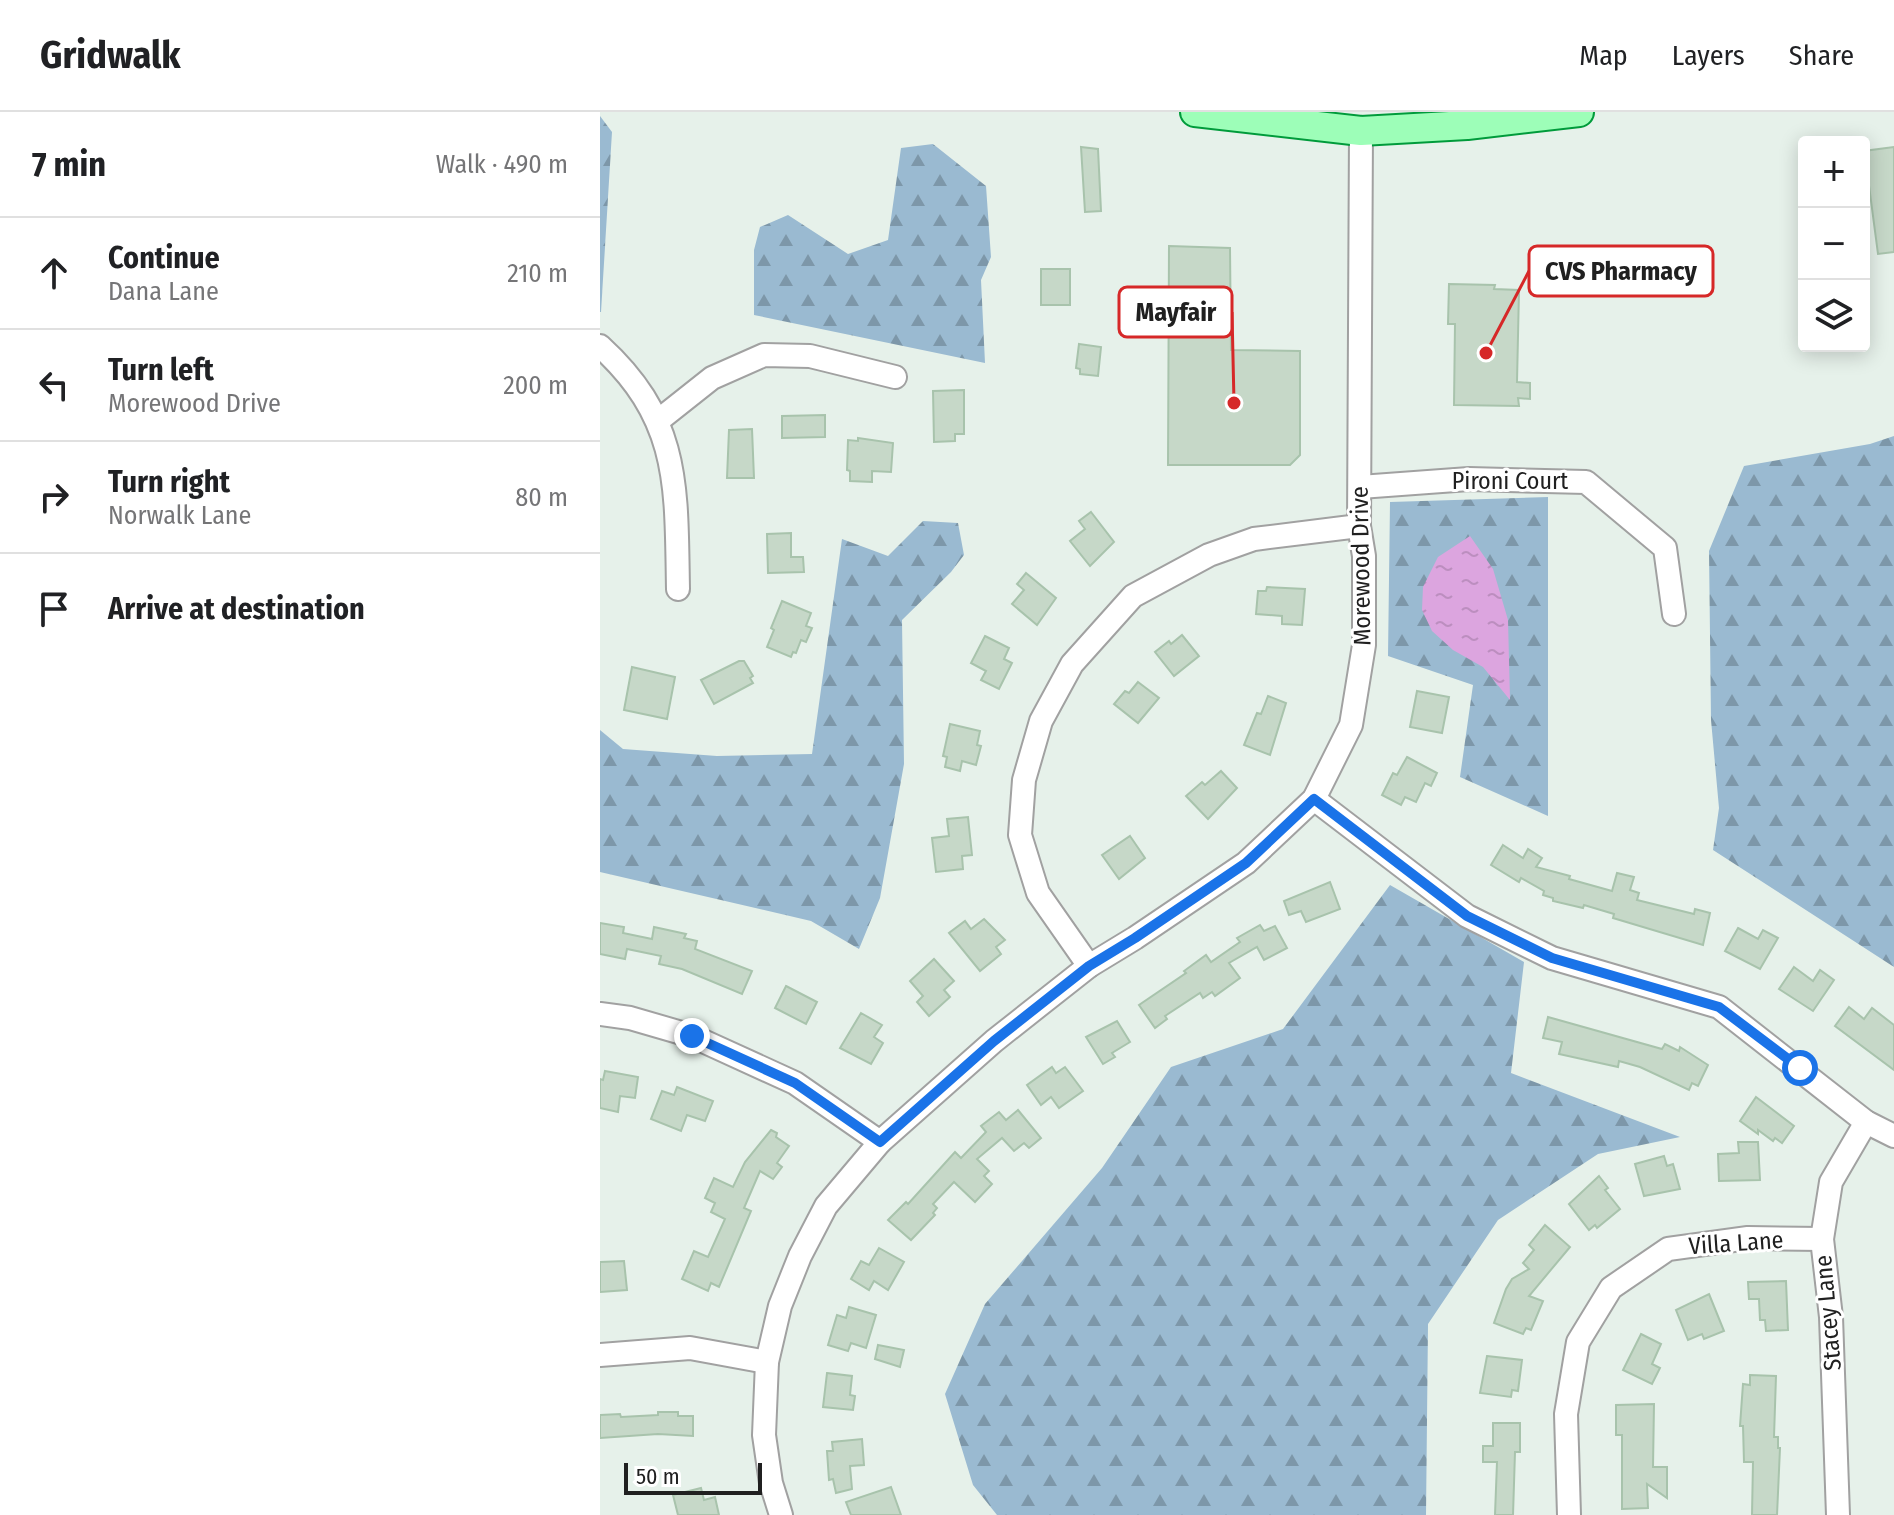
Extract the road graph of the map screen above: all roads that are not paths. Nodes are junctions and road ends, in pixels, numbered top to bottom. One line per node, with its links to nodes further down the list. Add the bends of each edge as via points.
1 (1195, 112): 3 (main road)
2 (1579, 112): 3 (main road)
3 (1361, 131): 7 (street, Morewood Drive)
4 (600, 346): 6 (street, via 627,370)
5 (895, 377): 6 (street, via 810,356 764,355 712,378)
6 (659, 420): 9 (street, via 673,469)
7 (1360, 487): 8 (street, Morewood Drive); 10 (street, Pironi Court, via 1469,479 1586,482 1665,548)
8 (1359, 526): 11 (street, Morewood Drive, via 1364,645 1351,725); 12 (street, via 1254,539 1209,555 1133,596 1072,664 1041,721 1024,780 1020,835 1038,893)
9 (678, 589)
10 (1674, 614)
11 (1314, 799): 12 (street, Morewood Drive, via 1246,863); 14 (street, via 1467,916 1552,958 1719,1007)
12 (1089, 966): 16 (street, Morewood Drive)
13 (600, 1014): 16 (street, via 692,1036 795,1083)
14 (1866, 1122): 15 (street); 17 (street, Stacey Lane, via 1831,1182)
15 (1894, 1136)
16 (880, 1142): 19 (street, Morewood Drive, via 826,1206 800,1256 780,1306)
17 (1822, 1239): 21 (street, Villa Lane, via 1748,1238 1668,1249 1611,1288 1578,1342 1566,1414); 22 (street, Stacey Lane, via 1831,1317)
18 (600, 1355): 19 (street, via 690,1348)
19 (767, 1362): 20 (street, Morewood Drive, via 764,1435)
20 (781, 1515)
21 (1569, 1515)
22 (1838, 1515)

